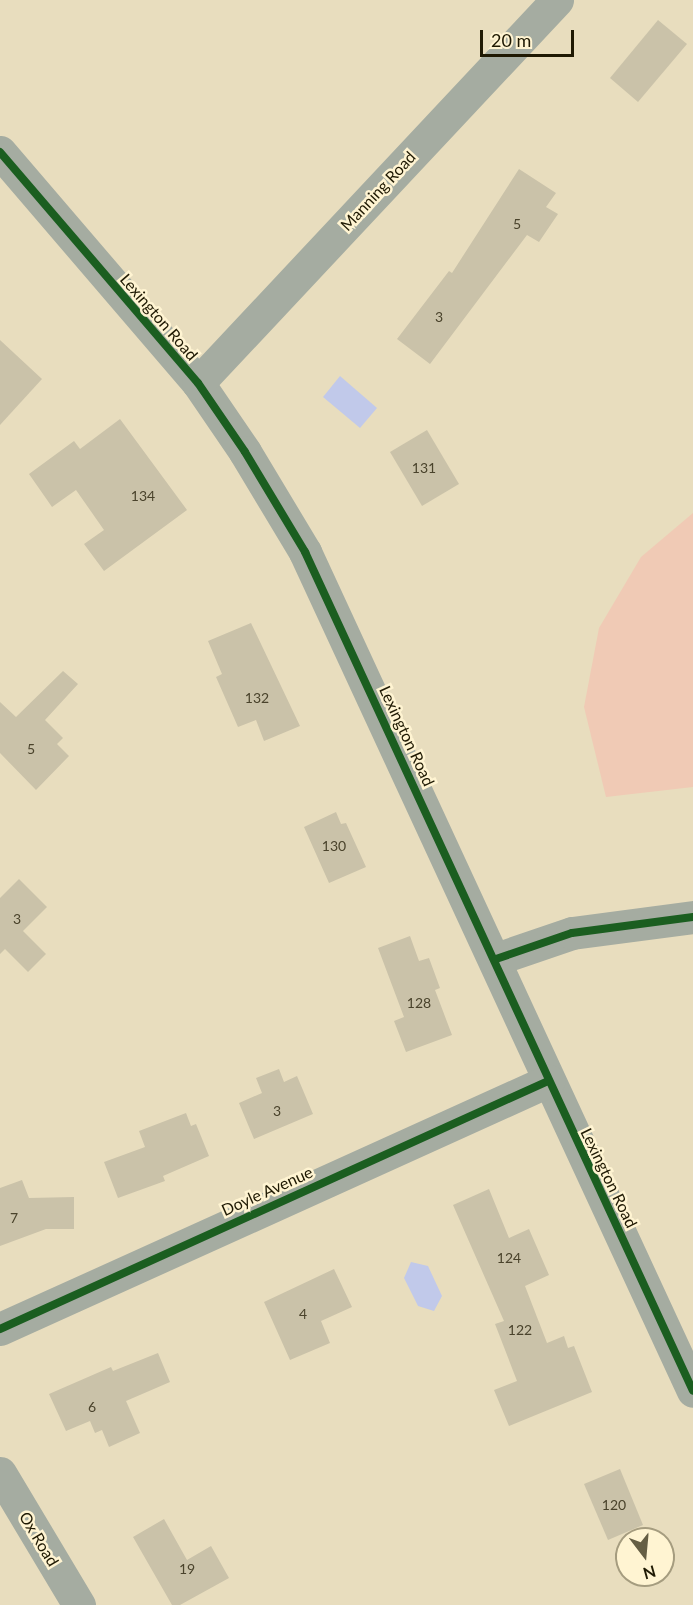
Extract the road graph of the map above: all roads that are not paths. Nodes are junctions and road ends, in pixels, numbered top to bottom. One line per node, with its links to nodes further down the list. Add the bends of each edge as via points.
1 (558, 0): 3 (street, Manning Road)
2 (0, 152): 3 (street, Lexington Road)
3 (198, 383): 5 (street, Lexington Road, via 305,552)
4 (693, 917): 5 (street, via 572,933)
5 (496, 959): 6 (street, Lexington Road)
6 (548, 1081): 7 (street, Doyle Avenue); 8 (street, Lexington Road)
7 (0, 1329)
8 (693, 1391)
9 (0, 1473): 10 (street, Ox Road)
10 (79, 1605)

